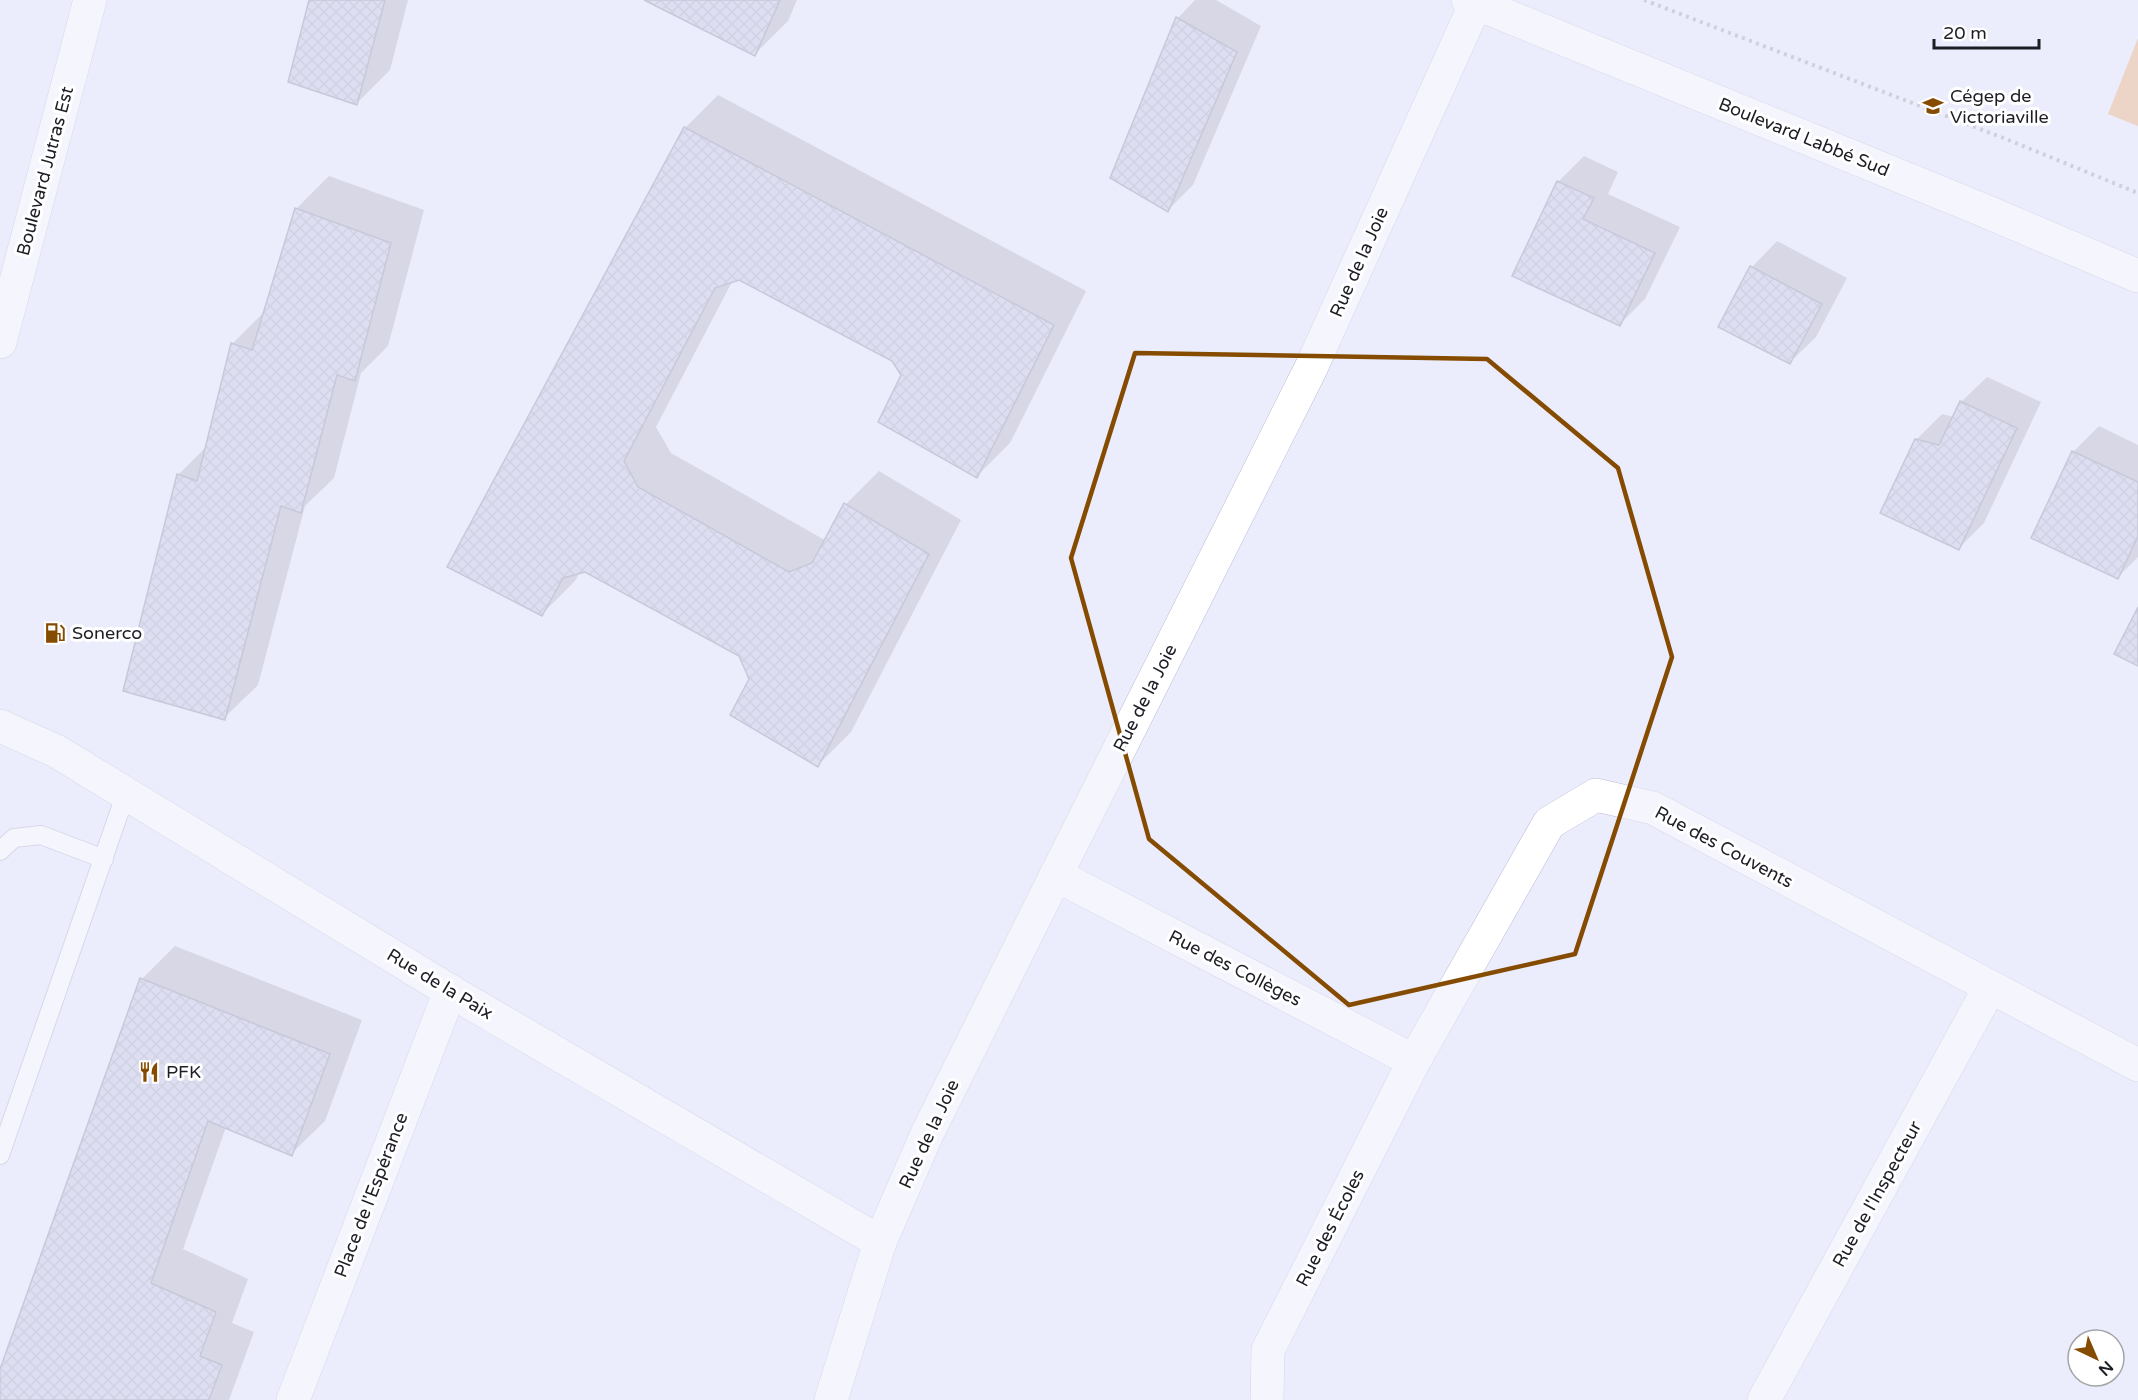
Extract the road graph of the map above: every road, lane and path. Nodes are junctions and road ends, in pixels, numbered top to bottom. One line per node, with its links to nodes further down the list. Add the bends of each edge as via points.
1 (90, 0): 6 (street, Boulevard Jutras Est)
2 (1644, 0): 4 (path)
3 (1474, 1): 5 (street, Boulevard Labbé Sud); 11 (street, Rue de la Joie, via 1311,368)
4 (2138, 193)
5 (2138, 276)
6 (0, 342)
7 (0, 726): 8 (street, Rue de la Paix, via 56,750)
8 (126, 793): 10 (lane); 13 (street, Rue de la Paix)
9 (0, 851): 10 (lane, via 14,838 41,835)
10 (104, 859): 16 (lane)
11 (1056, 875): 14 (street, Rue des Collèges); 17 (street, Rue de la Joie, via 927,1134)
12 (1990, 987): 14 (street, Rue des Couvents, via 1653,808 1596,795 1549,823); 15 (street, Rue des Couvents); 21 (street, Rue de l'Inspecteur)
13 (450, 991): 17 (street, Rue de la Paix); 18 (street, Place de l'Espérance)
14 (1414, 1061): 20 (street, Rue des Écoles, via 1268,1350)
15 (2138, 1065)
16 (0, 1154)
17 (880, 1242): 19 (street, Rue de la Joie)
18 (293, 1400)
19 (831, 1400)
20 (1267, 1400)
21 (1764, 1400)

